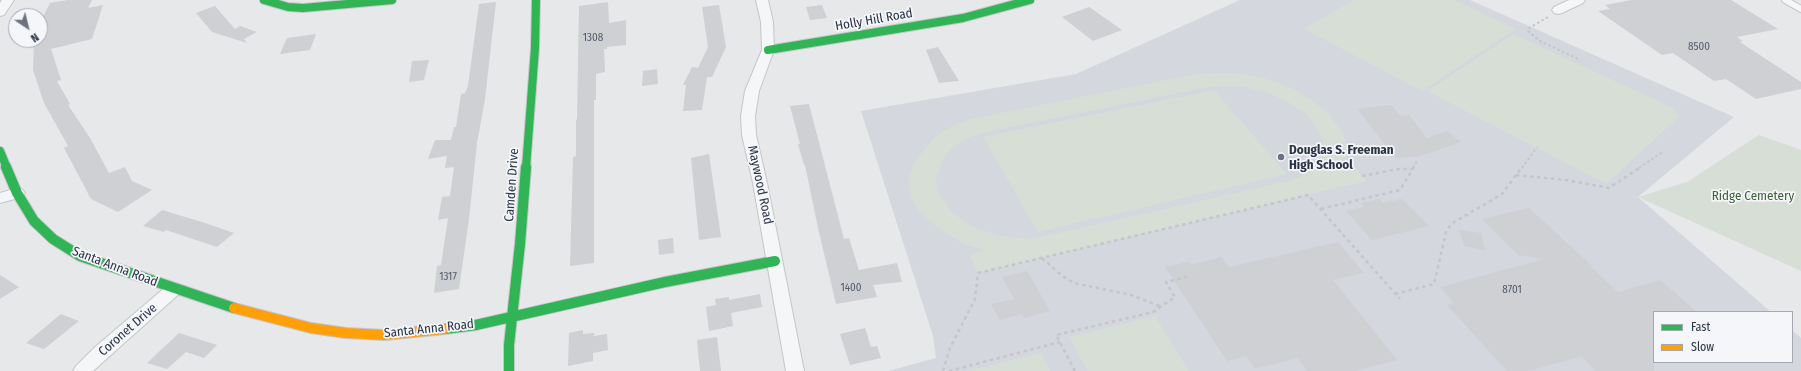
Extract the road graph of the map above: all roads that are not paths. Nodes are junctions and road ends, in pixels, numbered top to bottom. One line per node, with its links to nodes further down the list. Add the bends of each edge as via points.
1 (8, 0): 11 (street)
2 (264, 0): 3 (street, via 280,6 303,8)
3 (392, 0)
4 (536, 0): 18 (street, Camden Drive, via 535,48)
5 (762, 0): 12 (street, Maywood Road, via 767,22)
6 (1030, 0): 12 (street, Holly Hill Road, via 963,18)
7 (1579, 0): 10 (street)
8 (1785, 0): 9 (lane)
9 (1801, 9)
10 (1558, 10)
11 (0, 12)
12 (768, 50): 16 (street, Maywood Road, via 752,91 748,116 749,135)
13 (0, 151): 14 (street, Santa Anna Road)
14 (17, 193): 15 (street); 17 (street, Santa Anna Road, via 34,221 53,239 80,256)
15 (0, 198)
16 (775, 261): 18 (street, Santa Anna Road, via 665,282); 21 (street, Maywood Road)
17 (174, 289): 18 (street, Santa Anna Road, via 268,318 346,333 412,333); 19 (street, Coronet Drive)
18 (513, 318): 20 (street, Camden Drive)
19 (82, 371)
20 (509, 371)
21 (795, 371)

